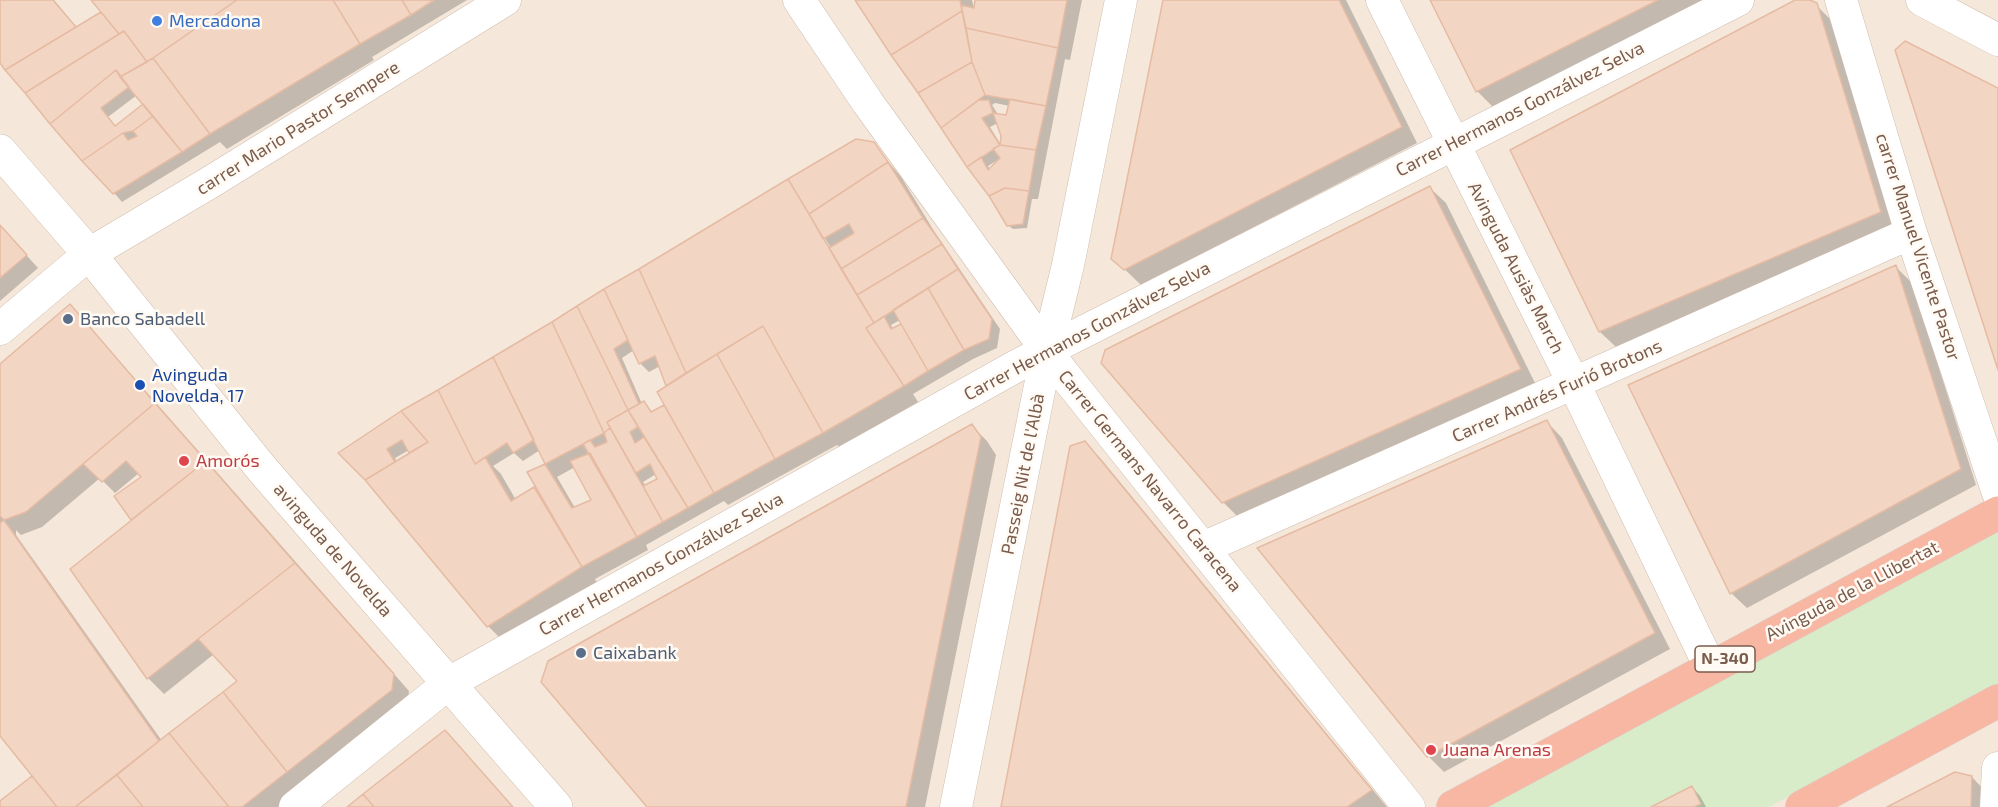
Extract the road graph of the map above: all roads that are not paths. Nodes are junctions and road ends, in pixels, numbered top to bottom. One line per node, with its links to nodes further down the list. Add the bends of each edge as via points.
1 (506, 0): 12 (street, carrer Mario Pastor Sempere)
2 (799, 0): 14 (street, Carrer Germans Navarro Caracena, via 868,103)
3 (1121, 0): 14 (street, Passeig Nit de l'Albà)
4 (1382, 0): 9 (street, Avinguda Ausiàs March)
5 (1738, 0): 9 (street, Carrer Hermanos Gonzálvez Selva)
6 (1841, 0): 11 (street, carrer Manuel Vicente Pastor)
7 (1922, 0): 8 (street)
8 (1998, 40)
9 (1454, 143): 14 (street, Carrer Hermanos Gonzálvez Selva); 15 (street, Avinguda Ausiàs March)
10 (0, 151): 12 (main road, avinguda de Novelda)
11 (1911, 233): 15 (street, Carrer Andrés Furió Brotons); 16 (street, carrer Manuel Vicente Pastor)
12 (89, 254): 13 (street, carrer Mario Pastor Sempere); 20 (main road, avinguda de Novelda, via 262,469)
13 (0, 329)
14 (1047, 351): 18 (street, Carrer Germans Navarro Caracena); 20 (street, Carrer Hermanos Gonzálvez Selva); 25 (street, Passeig Nit de l'Albà)
15 (1574, 384): 18 (street, Carrer Andrés Furió Brotons); 19 (street, Avinguda Ausiàs March)
16 (1998, 493)
17 (1998, 513): 19 (highway, Avinguda de la Llibertat / N-340)
18 (1203, 548): 26 (street, Carrer Germans Navarro Caracena)
19 (1710, 667): 27 (highway, Avinguda de la Llibertat / N-340)
20 (449, 683): 23 (street, Carrer Hermanos Gonzálvez Selva); 24 (main road, avinguda de Novelda)
21 (1998, 701): 28 (highway)
22 (1998, 768): 29 (street)
23 (296, 807)
24 (556, 807)
25 (956, 807)
26 (1409, 807)
27 (1453, 807)
28 (1802, 807)
29 (1996, 807)

